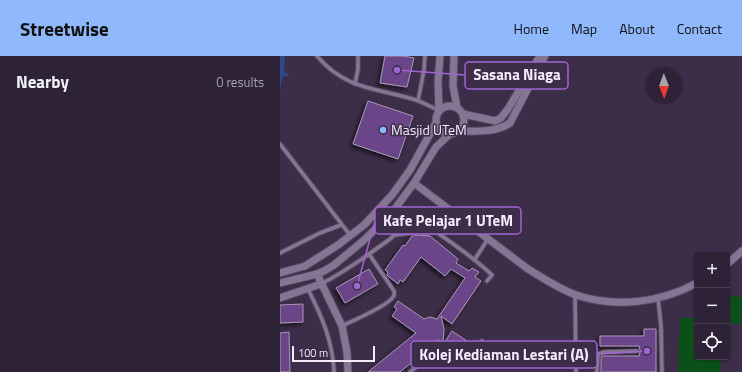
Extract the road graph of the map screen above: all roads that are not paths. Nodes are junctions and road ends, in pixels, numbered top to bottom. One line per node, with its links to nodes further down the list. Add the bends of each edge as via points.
1 (317, 56): 8 (lane, via 336,74)
2 (358, 56): 8 (lane)
3 (425, 56): 9 (lane)
4 (440, 56): 11 (street)
5 (454, 56): 10 (street)
6 (540, 56): 12 (street, via 501,118 495,121)
7 (545, 56): 14 (street, via 510,123 502,128)
8 (355, 84): 9 (lane)
9 (418, 101): 11 (lane)
10 (457, 108): 11 (street, via 448,106); 12 (street)
11 (439, 110): 13 (street)
12 (463, 114): 14 (street, via 464,123)
13 (436, 123): 15 (street, via 441,131); 20 (street, via 392,196 364,225)
14 (459, 131): 15 (street)
15 (450, 134): 17 (street, via 436,147)
16 (280, 144): 18 (lane)
17 (414, 183): 22 (street); 29 (street, via 391,214 375,230 334,265)
18 (341, 225): 20 (lane); 24 (lane)
19 (437, 232): 21 (lane); 21 (lane, via 426,222 413,218 406,221); 26 (lane)
20 (350, 235): 28 (street, via 338,246 305,266)
21 (394, 235): 25 (lane)
22 (488, 239): 26 (lane); 35 (street, via 534,273)
23 (742, 251): 27 (street)
24 (280, 253)
25 (369, 254): 32 (lane); 38 (lane, via 394,291 393,298 373,312)
26 (475, 259): 30 (lane, via 492,275)
27 (730, 261)
28 (280, 273)
29 (317, 274): 31 (street); 32 (street)
30 (487, 280)
31 (280, 283)
32 (322, 284): 34 (street); 38 (street)
33 (694, 284): 37 (street)
34 (308, 288): 36 (street); 41 (lane, via 331,344)
35 (575, 295): 37 (street, via 613,302); 44 (lane)
36 (280, 298)
37 (658, 298): 46 (lane)
38 (342, 326): 42 (street)
39 (482, 341): 43 (lane, via 465,364 444,351 437,351)
40 (637, 352): 45 (lane, via 598,354)
41 (334, 372)
42 (348, 372)
43 (410, 372)
44 (576, 372)
45 (597, 372)
46 (662, 372)

